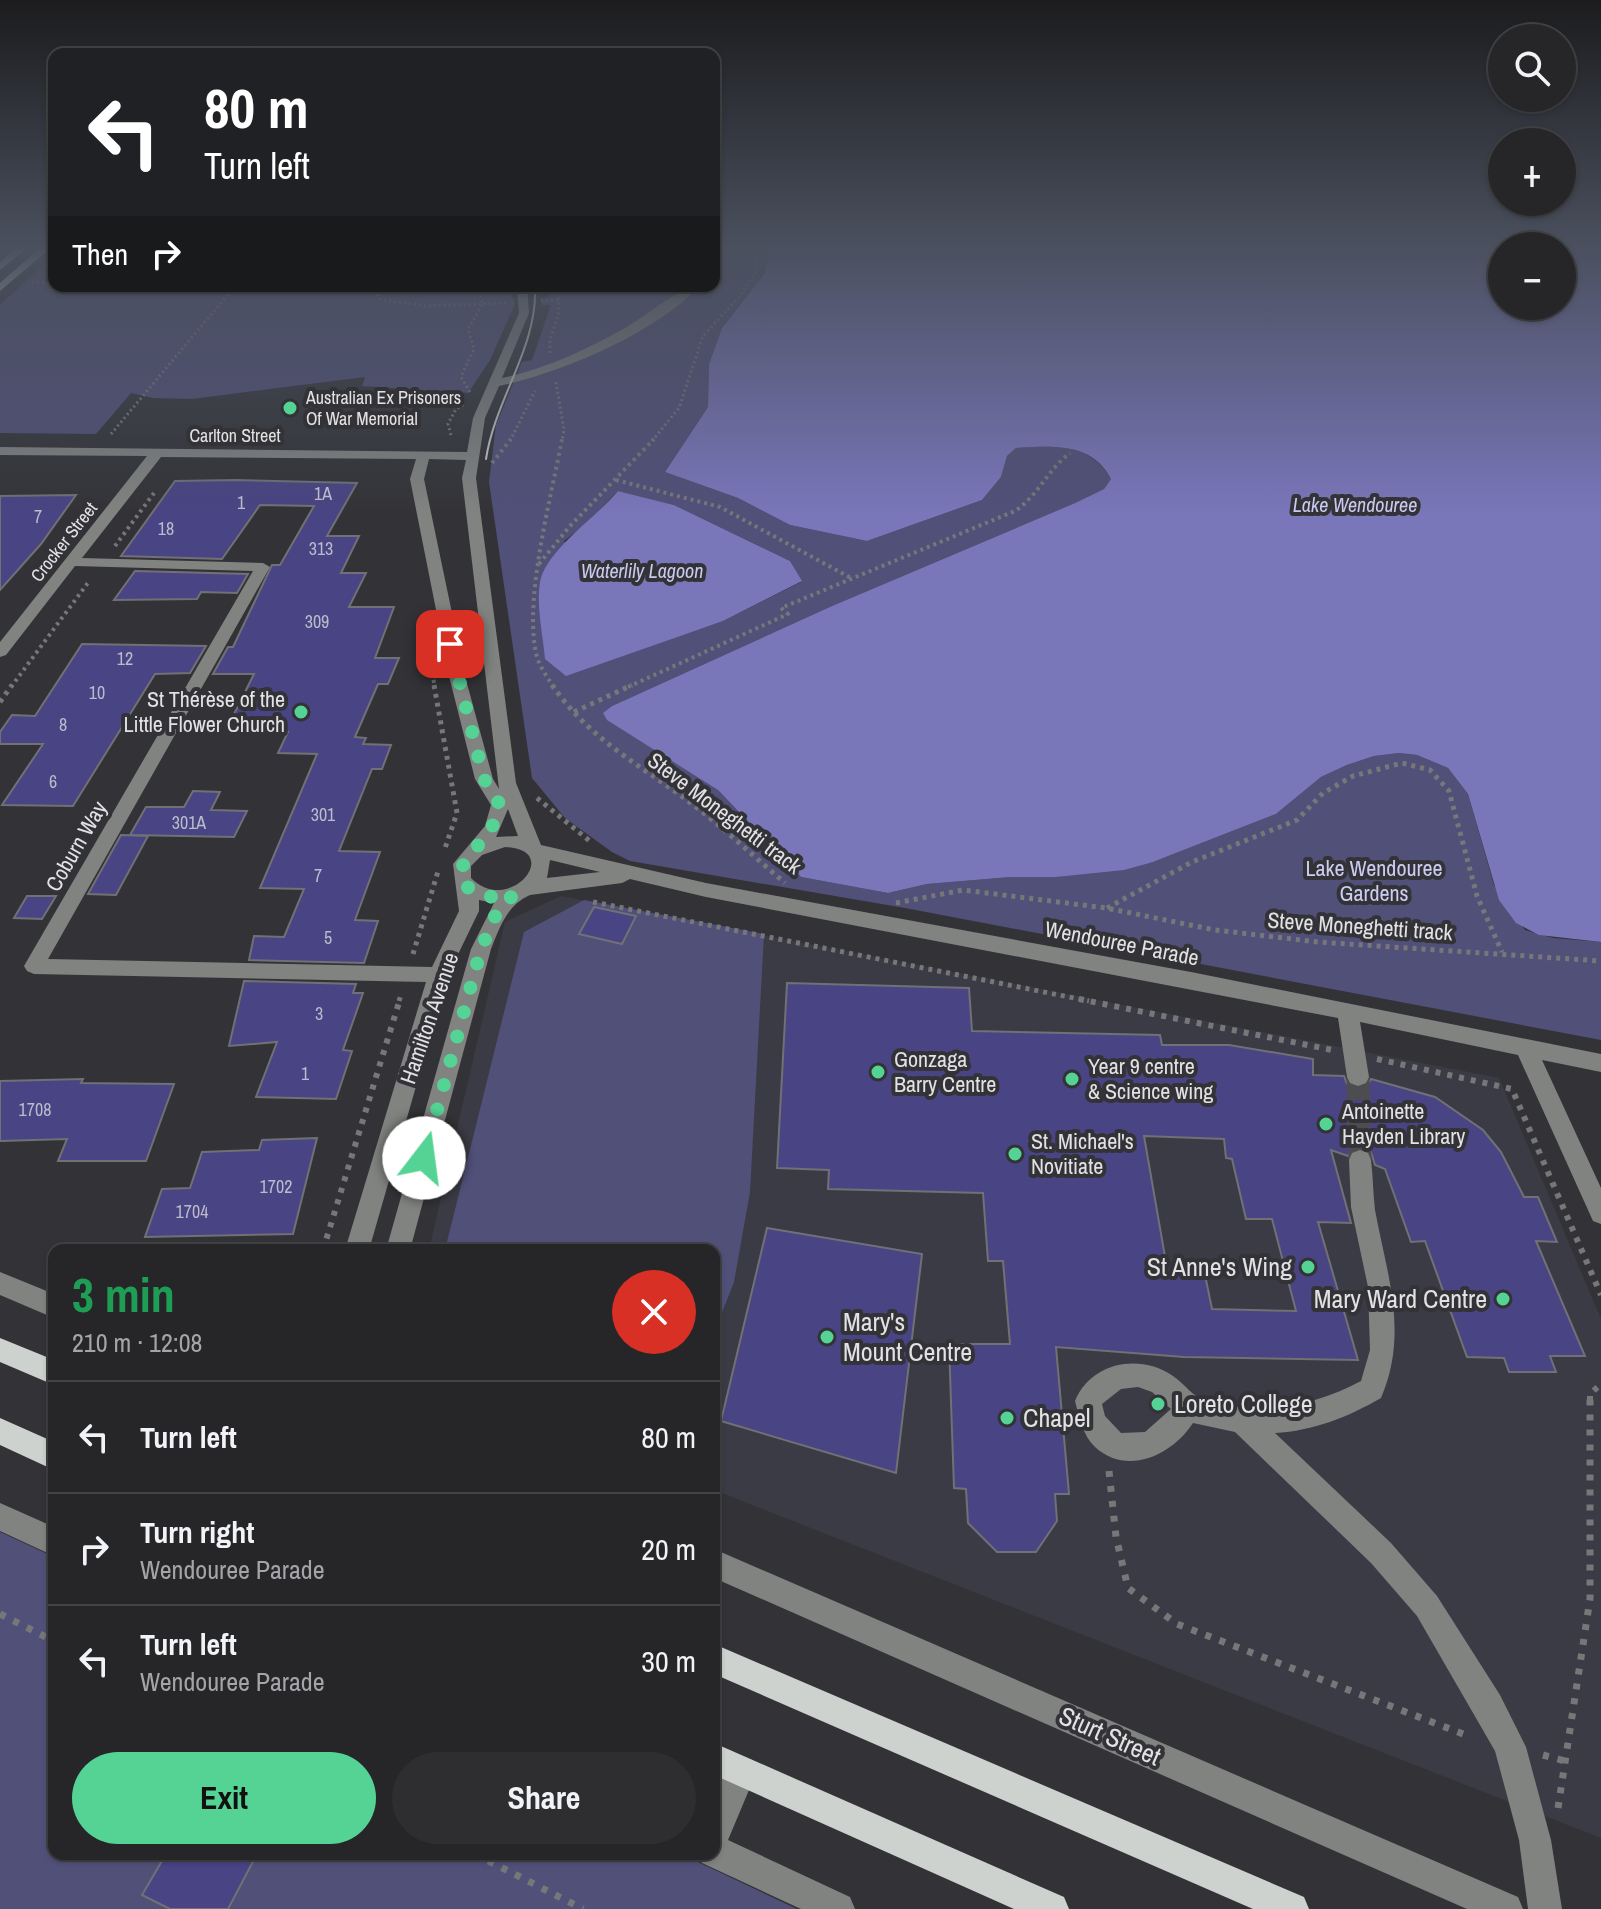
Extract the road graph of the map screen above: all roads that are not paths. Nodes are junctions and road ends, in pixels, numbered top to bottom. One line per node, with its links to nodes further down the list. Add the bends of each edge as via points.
1 (517, 335): 3 (street)
2 (618, 335): 3 (street, via 555,369)
3 (493, 384): 7 (street)
4 (0, 451): 5 (street, Carlton Street)
5 (156, 454): 6 (street, Carlton Street); 8 (street, Crocker Street)
6 (424, 456): 7 (street, Carlton Street); 11 (street, via 417,479 453,656 484,779)
7 (470, 456): 10 (street, via 470,498)
8 (71, 562): 9 (street, Crocker Street); 17 (street, Coburn Way, via 263,567 34,966)
9 (0, 652)
10 (507, 783): 11 (street); 12 (street)
11 (500, 805): 13 (street, via 490,833)
12 (533, 848): 13 (street, via 504,841); 14 (street, Wendouree Parade); 16 (street, via 542,869)
13 (475, 850): 15 (street, via 462,864)
14 (634, 874): 16 (street, Wendouree Parade, via 554,883); 18 (street, Wendouree Parade)
15 (462, 880): 16 (street, via 481,895); 17 (street, Hamilton Avenue, via 469,911)
16 (516, 894): 25 (street, Hamilton Avenue, via 497,912 481,949)
17 (438, 975): 24 (street, Hamilton Avenue)
18 (1348, 1013): 19 (street, Wendouree Parade); 21 (street)
19 (1526, 1048): 20 (street, Wendouree Parade); 23 (street)
20 (1601, 1063)
21 (1358, 1077)
22 (1360, 1160): 31 (street, via 1363,1207 1380,1287 1383,1350 1372,1389 1338,1409 1291,1421)
23 (1601, 1214)
24 (359, 1244)
25 (400, 1244)
26 (0, 1283): 27 (street)
27 (48, 1303)
28 (0, 1350): 29 (main road)
29 (48, 1370)
30 (1188, 1408): 30 (street, via 1171,1389 1147,1376 1116,1375 1088,1401 1097,1433 1113,1444 1139,1447 1158,1442 1179,1426); 31 (street)
31 (1241, 1420): 45 (street, via 1381,1553 1427,1606 1510,1747 1535,1840)
32 (0, 1431): 33 (main road)
33 (48, 1453)
34 (0, 1517): 35 (street)
35 (48, 1539)
36 (720, 1566): 44 (street, Sturt Street)
37 (720, 1662): 43 (main road)
38 (728, 1765): 39 (street); 42 (main road)
39 (720, 1804)
40 (720, 1854): 41 (street)
41 (838, 1909)
42 (1052, 1909)
43 (1292, 1909)
44 (1506, 1909)
45 (1545, 1909)

